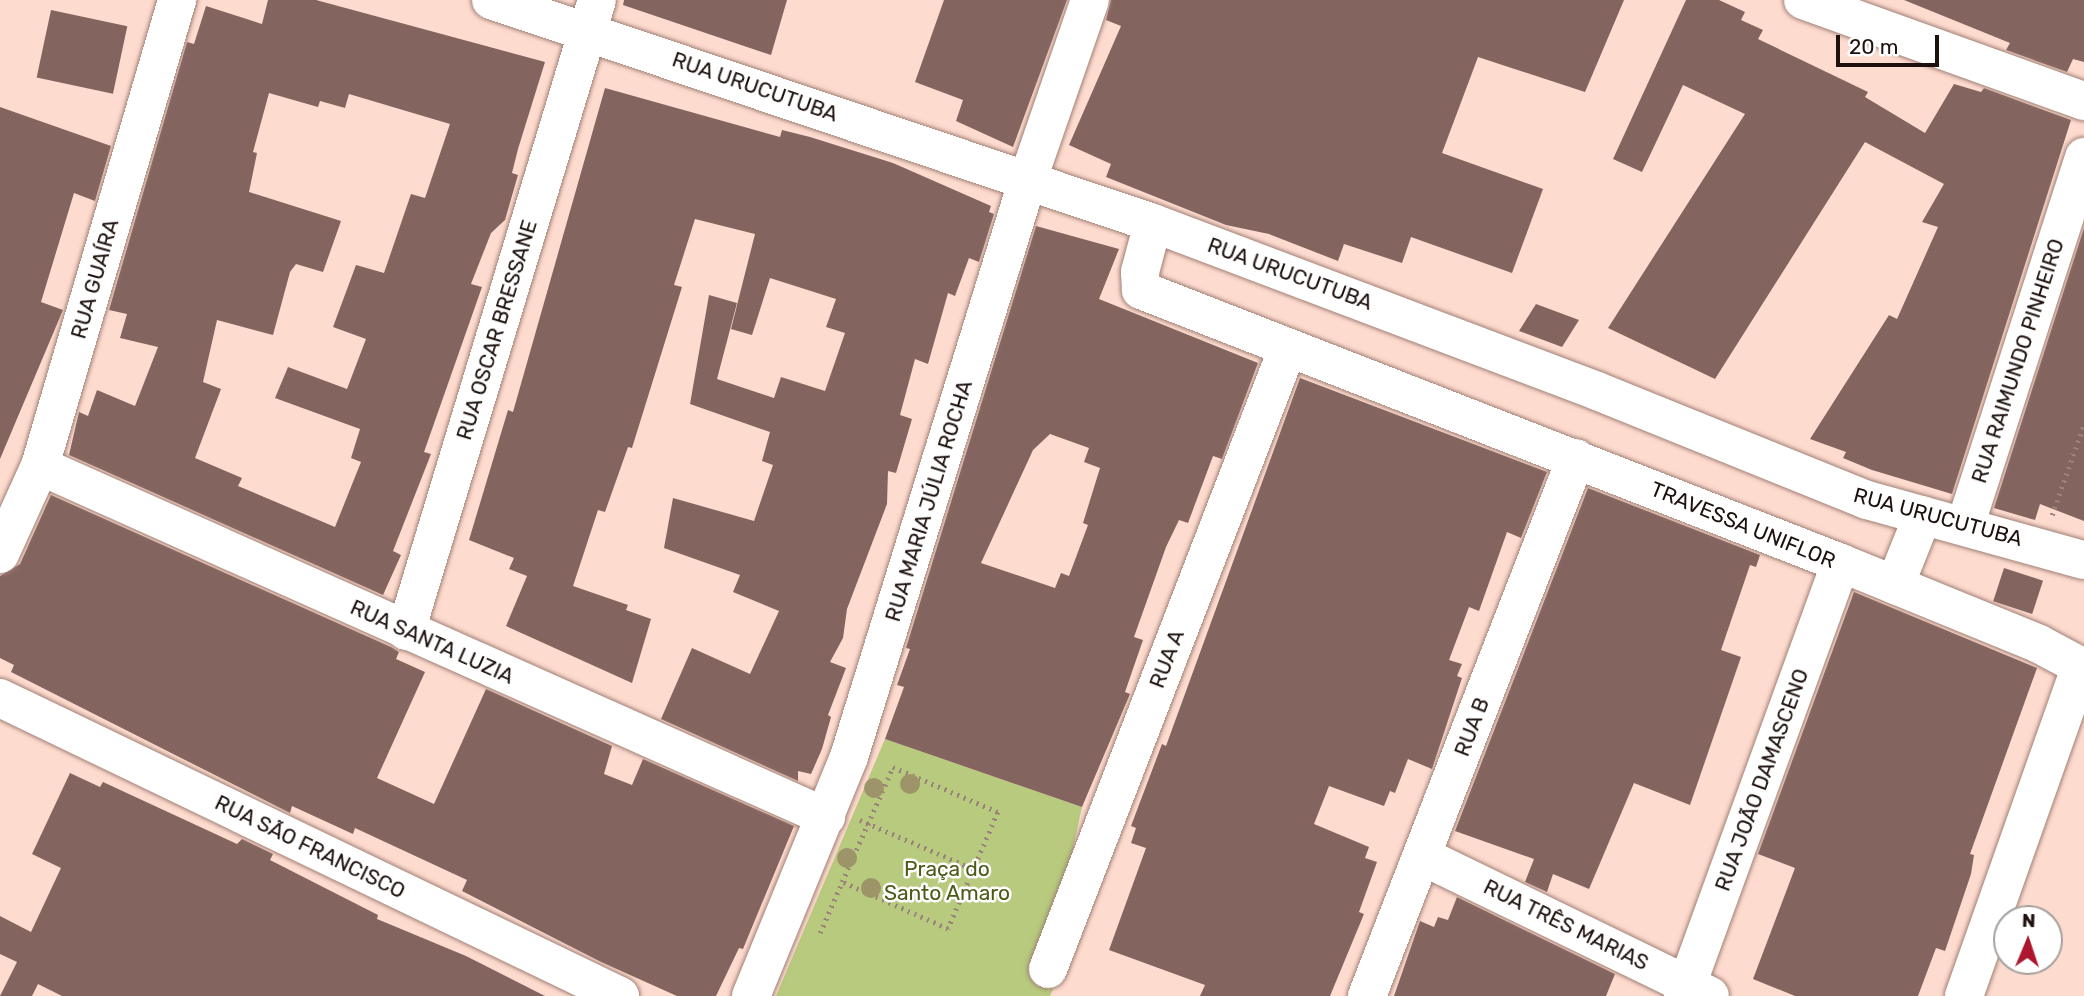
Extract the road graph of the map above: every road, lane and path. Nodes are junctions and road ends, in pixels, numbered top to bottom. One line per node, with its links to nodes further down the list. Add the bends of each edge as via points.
1 (177, 0): 13 (street, RUA GUAÍRA)
2 (491, 0): 5 (street, RUA URUCUTUBA)
3 (1090, 0): 8 (street, RUA MARIA JÚLIA ROCHA)
4 (1803, 0): 6 (street)
5 (593, 15): 8 (street, RUA URUCUTUBA); 21 (street, RUA OSCAR BRESSANE)
6 (2084, 101)
7 (2084, 157): 15 (street, RUA RAIMUNDO PINHEIRO)
8 (1028, 179): 9 (street, RUA URUCUTUBA); 24 (street, RUA MARIA JÚLIA ROCHA)
9 (1153, 223): 10 (street, TRAVESSA UNIFLOR, via 1140,272 1141,290); 14 (street, RUA URUCUTUBA, via 1597,391 1867,500)
10 (1287, 350): 12 (street, TRAVESSA UNIFLOR); 28 (street, RUA A)
11 (2084, 424): 16 (path)
12 (1576, 458): 19 (street, TRAVESSA UNIFLOR); 26 (street, RUA B)
13 (40, 466): 17 (street, RUA GUAÍRA); 21 (street, RUA SANTA LUZIA)
14 (1923, 515): 15 (street, RUA URUCUTUBA); 20 (street)
15 (1965, 526): 16 (street, RUA URUCUTUBA)
16 (2041, 545): 18 (street, RUA URUCUTUBA)
17 (0, 554)
18 (2084, 560)
19 (1842, 563): 20 (street, TRAVESSA UNIFLOR); 29 (street, RUA JOÃO DAMASCENO)
20 (1895, 585): 22 (street, TRAVESSA UNIFLOR, via 2039,644)
21 (406, 631): 24 (street, RUA SANTA LUZIA)
22 (2082, 667): 33 (street, TRAVESSA UNIFLOR)
23 (0, 698): 30 (street, RUA SÃO FRANCISCO)
24 (828, 812): 25 (path); 31 (street, RUA MARIA JÚLIA ROCHA)
25 (869, 823): 27 (path); 27 (path, via 893,767 986,807 998,813); 27 (path, via 842,882 948,929)
26 (1422, 856): 29 (street, RUA TRÊS MARIAS); 32 (street, RUA B)
27 (974, 869)
28 (1048, 969)
29 (1693, 992)
30 (620, 996)
31 (751, 996)
32 (1367, 996)
33 (1964, 996)

